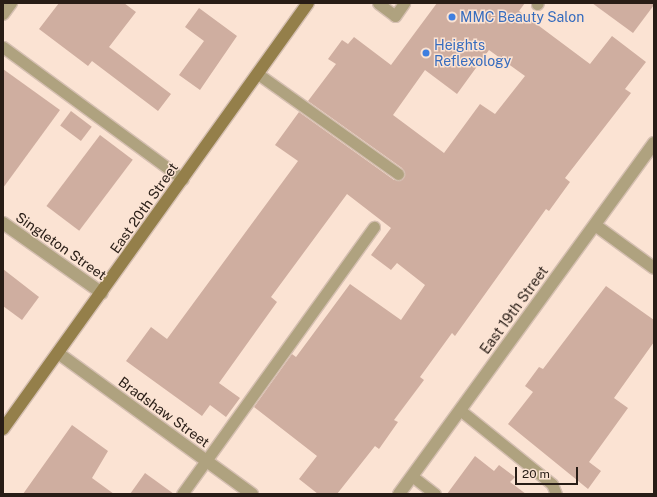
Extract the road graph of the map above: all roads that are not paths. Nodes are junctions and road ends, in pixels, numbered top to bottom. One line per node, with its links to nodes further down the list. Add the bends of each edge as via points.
1 (11, 3): 5 (street)
2 (308, 3): 7 (main road, East 20th Street)
3 (378, 3): 4 (lane, via 395,16)
4 (404, 3)
5 (3, 14)
6 (3, 47): 10 (lane)
7 (258, 74): 9 (lane); 10 (main road, East 20th Street)
8 (654, 143): 12 (street, East 19th Street)
9 (398, 174)
10 (183, 179): 15 (main road, East 20th Street)
11 (3, 223): 15 (street, Singleton Street)
12 (595, 225): 14 (street); 17 (street, East 19th Street)
13 (374, 227): 19 (lane)
14 (654, 268)
15 (102, 293): 16 (main road, East 20th Street)
16 (58, 353): 18 (main road, East 20th Street); 19 (street, Bradshaw Street)
17 (460, 410): 20 (street, East 19th Street); 25 (lane, via 552,484)
18 (3, 429)
19 (206, 461): 21 (lane); 22 (street, Bradshaw Street)
20 (412, 476): 23 (street, East 19th Street); 24 (lane)
21 (182, 494)
22 (252, 494)
23 (399, 494)
24 (435, 494)
25 (556, 494)

